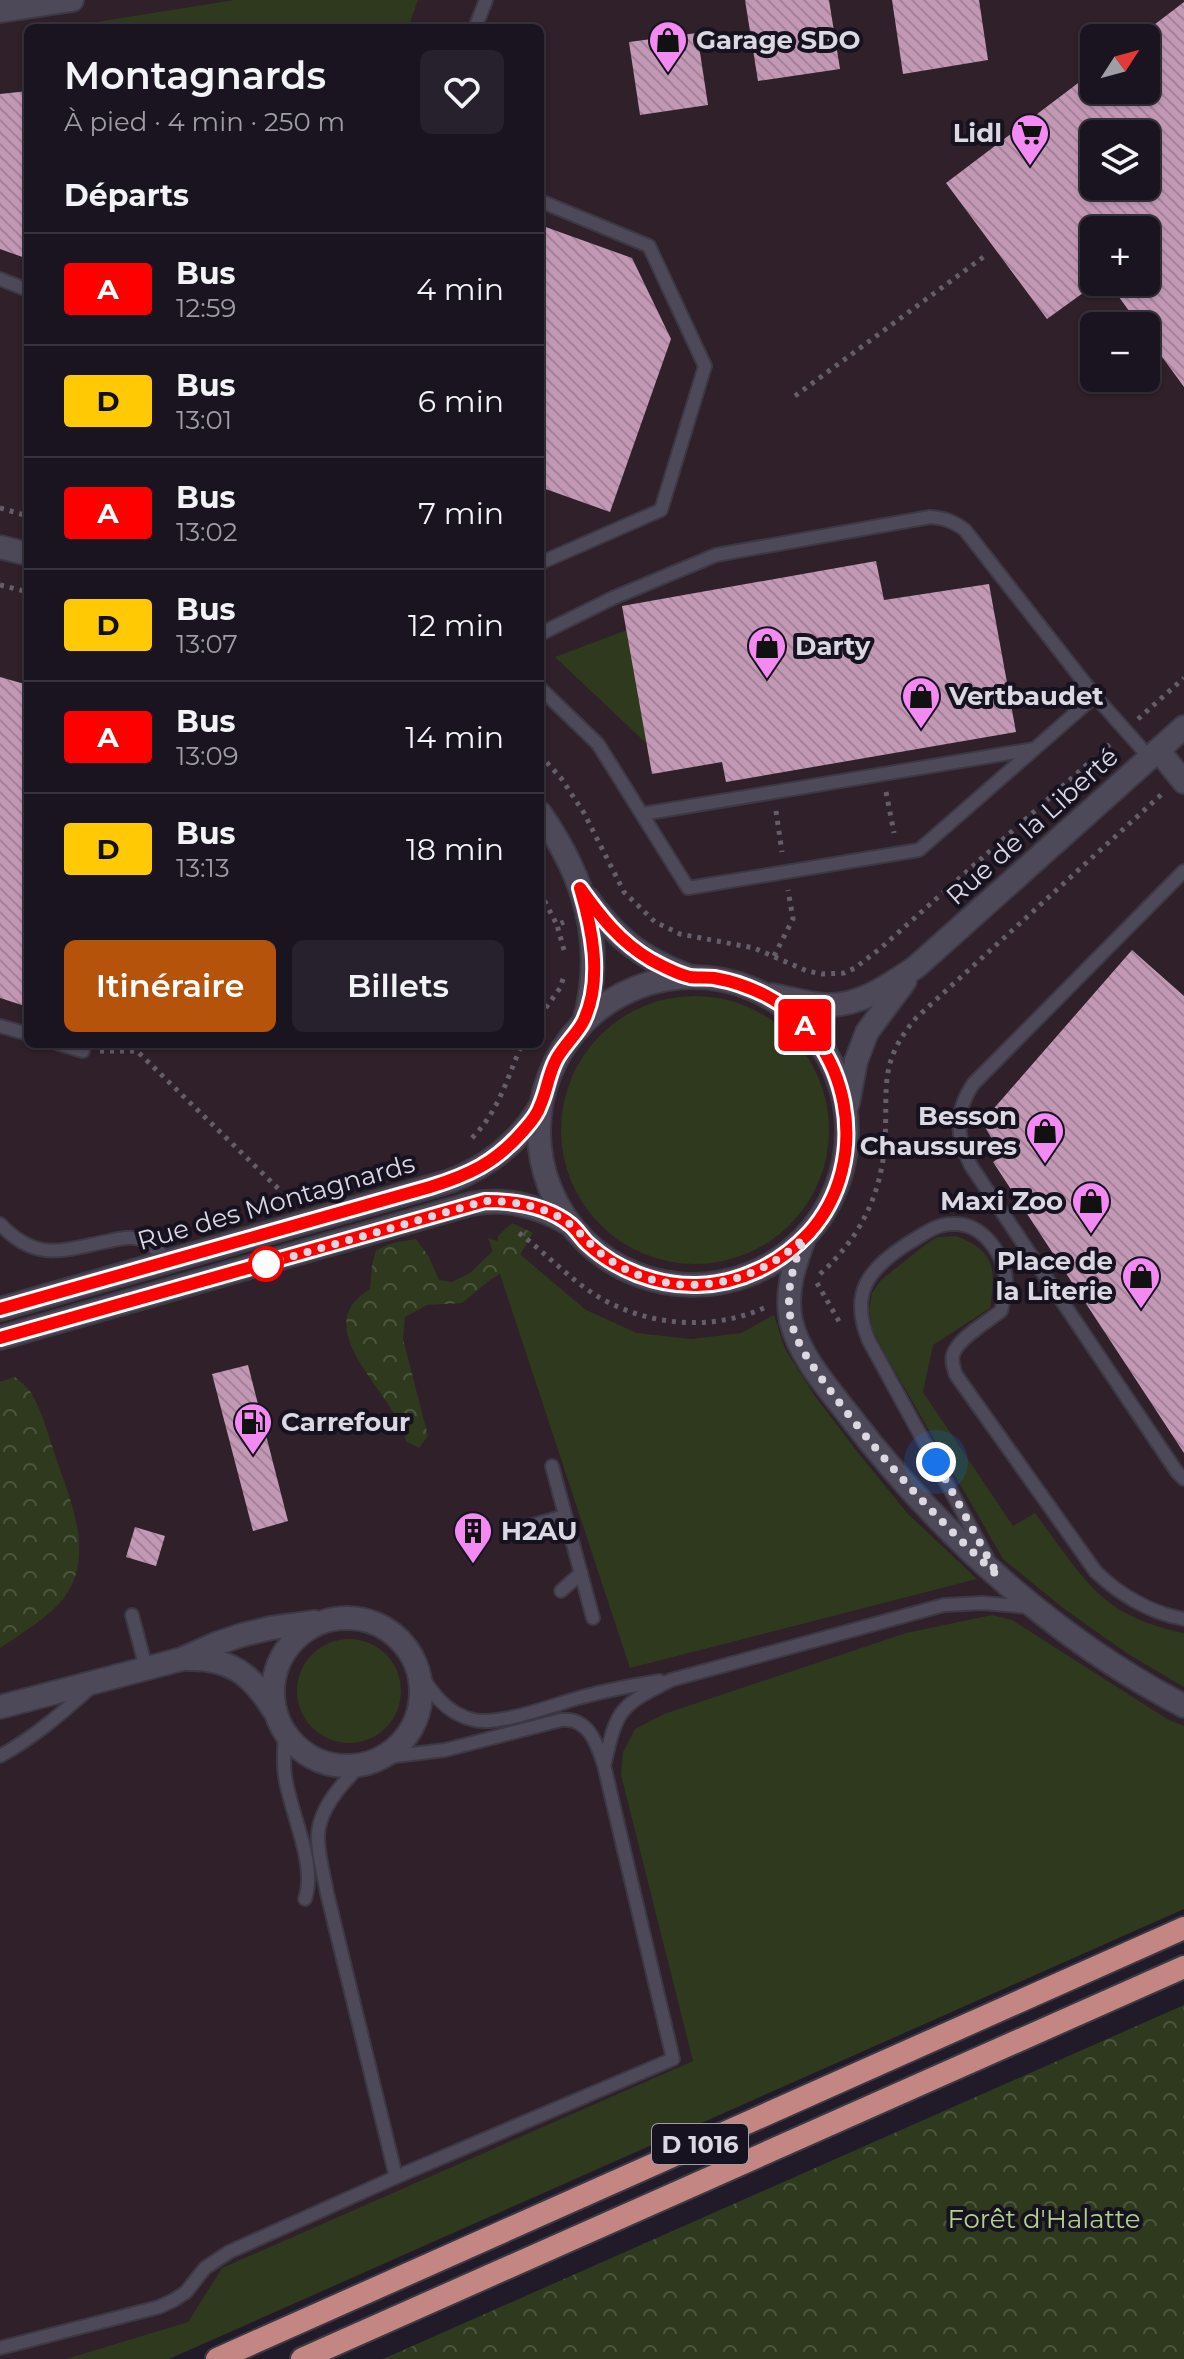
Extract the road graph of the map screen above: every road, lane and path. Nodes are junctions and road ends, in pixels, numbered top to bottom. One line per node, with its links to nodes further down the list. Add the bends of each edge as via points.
1 (72, 0): 3 (street)
2 (486, 0): 4 (lane)
3 (0, 11)
4 (477, 24)
5 (544, 203): 14 (lane, via 649,246 705,366 661,510)
6 (986, 255): 9 (path)
7 (0, 279): 8 (lane)
8 (24, 288)
9 (795, 396)
10 (0, 508): 11 (path)
11 (24, 515)
12 (0, 547): 13 (street)
13 (24, 553)
14 (544, 561)
15 (0, 585): 16 (path)
16 (24, 591)
17 (544, 632): 20 (lane, via 716,555 942,518 965,530)
18 (1184, 678): 22 (path)
19 (544, 692): 27 (lane, via 598,744)
20 (1095, 696): 22 (lane); 23 (lane)
21 (1184, 727): 24 (street, Rue de la Liberté)
22 (1126, 729): 24 (lane)
23 (1034, 749): 25 (lane); 29 (lane, via 919,850)
24 (1154, 754): 26 (street); 34 (street, Rue de la Liberté)
25 (883, 774): 27 (lane); 29 (path)
26 (1184, 782)
27 (642, 814): 29 (lane, via 688,888)
28 (544, 819): 31 (street)
29 (897, 853)
30 (1184, 871): 54 (lane, via 973,1084 962,1107 959,1138 971,1166)
31 (580, 888): 35 (street, via 629,945); 37 (street, via 594,957)
32 (544, 900): 33 (path)
33 (557, 925)
34 (916, 967): 36 (street, Rue de la Liberté, via 846,1003 809,1003); 44 (street, Rue de la Liberté, via 867,1032)
35 (690, 977): 36 (street, via 725,980); 37 (street, via 632,989)
36 (759, 992): 44 (street, via 815,1036 833,1067)
37 (584, 1022): 43 (street, via 556,1060)
38 (0, 1026): 39 (lane)
39 (24, 1033)
40 (73, 1048): 42 (lane)
41 (521, 1048): 45 (path, via 497,1106)
42 (83, 1051): 46 (path, via 137,1051)
43 (541, 1106): 48 (street, via 545,1174); 50 (street, Rue des Montagnards, via 512,1143 471,1173)
44 (846, 1112): 49 (street, via 847,1146 839,1180 825,1211)
45 (468, 1141)
46 (296, 1205)
47 (0, 1224): 50 (lane, via 31,1248 50,1252 131,1238)
48 (571, 1225): 49 (street, via 616,1265 649,1279 685,1285 744,1277 776,1261); 52 (street, via 517,1203 471,1204)
49 (804, 1238): 58 (street, via 789,1297 802,1347 881,1456)
50 (170, 1261): 51 (street, Rue des Montagnards)
51 (0, 1309)
52 (2, 1339)
53 (552, 1466): 55 (lane)
54 (1184, 1479)
55 (565, 1516): 56 (lane); 57 (lane)
56 (512, 1531)
57 (581, 1573): 59 (lane); 62 (lane)
58 (998, 1576): 60 (street); 63 (lane, via 869,1341 861,1317 867,1280 885,1259 929,1230 952,1224 986,1237 995,1247 1006,1281 1001,1311 956,1348 956,1375 1096,1572 1138,1602)
59 (561, 1591)
60 (1036, 1608): 68 (lane, via 944,1605); 70 (street, via 1114,1665)
61 (132, 1615): 66 (lane)
62 (593, 1618)
63 (1184, 1619)
64 (328, 1620): 65 (street, via 242,1635); 67 (street, via 356,1618 382,1626 404,1644); 72 (street, via 303,1632 284,1652 273,1688)
65 (182, 1659): 66 (street); 72 (street, via 214,1660 236,1668 257,1684)
66 (146, 1668): 69 (street)
67 (417, 1668): 68 (lane, via 444,1705 476,1721); 74 (street, via 421,1695 415,1721 401,1743)
68 (671, 1680): 75 (lane, via 620,1713)
69 (99, 1681): 71 (street); 73 (lane, via 45,1727)
70 (1184, 1706)
71 (0, 1707)
72 (281, 1723): 74 (street, via 296,1746 319,1760 336,1765); 76 (lane, via 285,1777 308,1873)
73 (0, 1756)
74 (371, 1761): 75 (lane, via 445,1750 570,1719 585,1726); 79 (lane, via 349,1777 328,1806 318,1846)
75 (604, 1765): 79 (lane, via 673,2059)
76 (305, 1899)
77 (1184, 1928): 81 (highway, D 1016)
78 (1184, 1967): 82 (highway, D 1016)
79 (396, 2177): 80 (lane, via 229,2252 205,2268 186,2292 159,2307)
80 (0, 2348)
81 (217, 2359)
82 (302, 2359)

